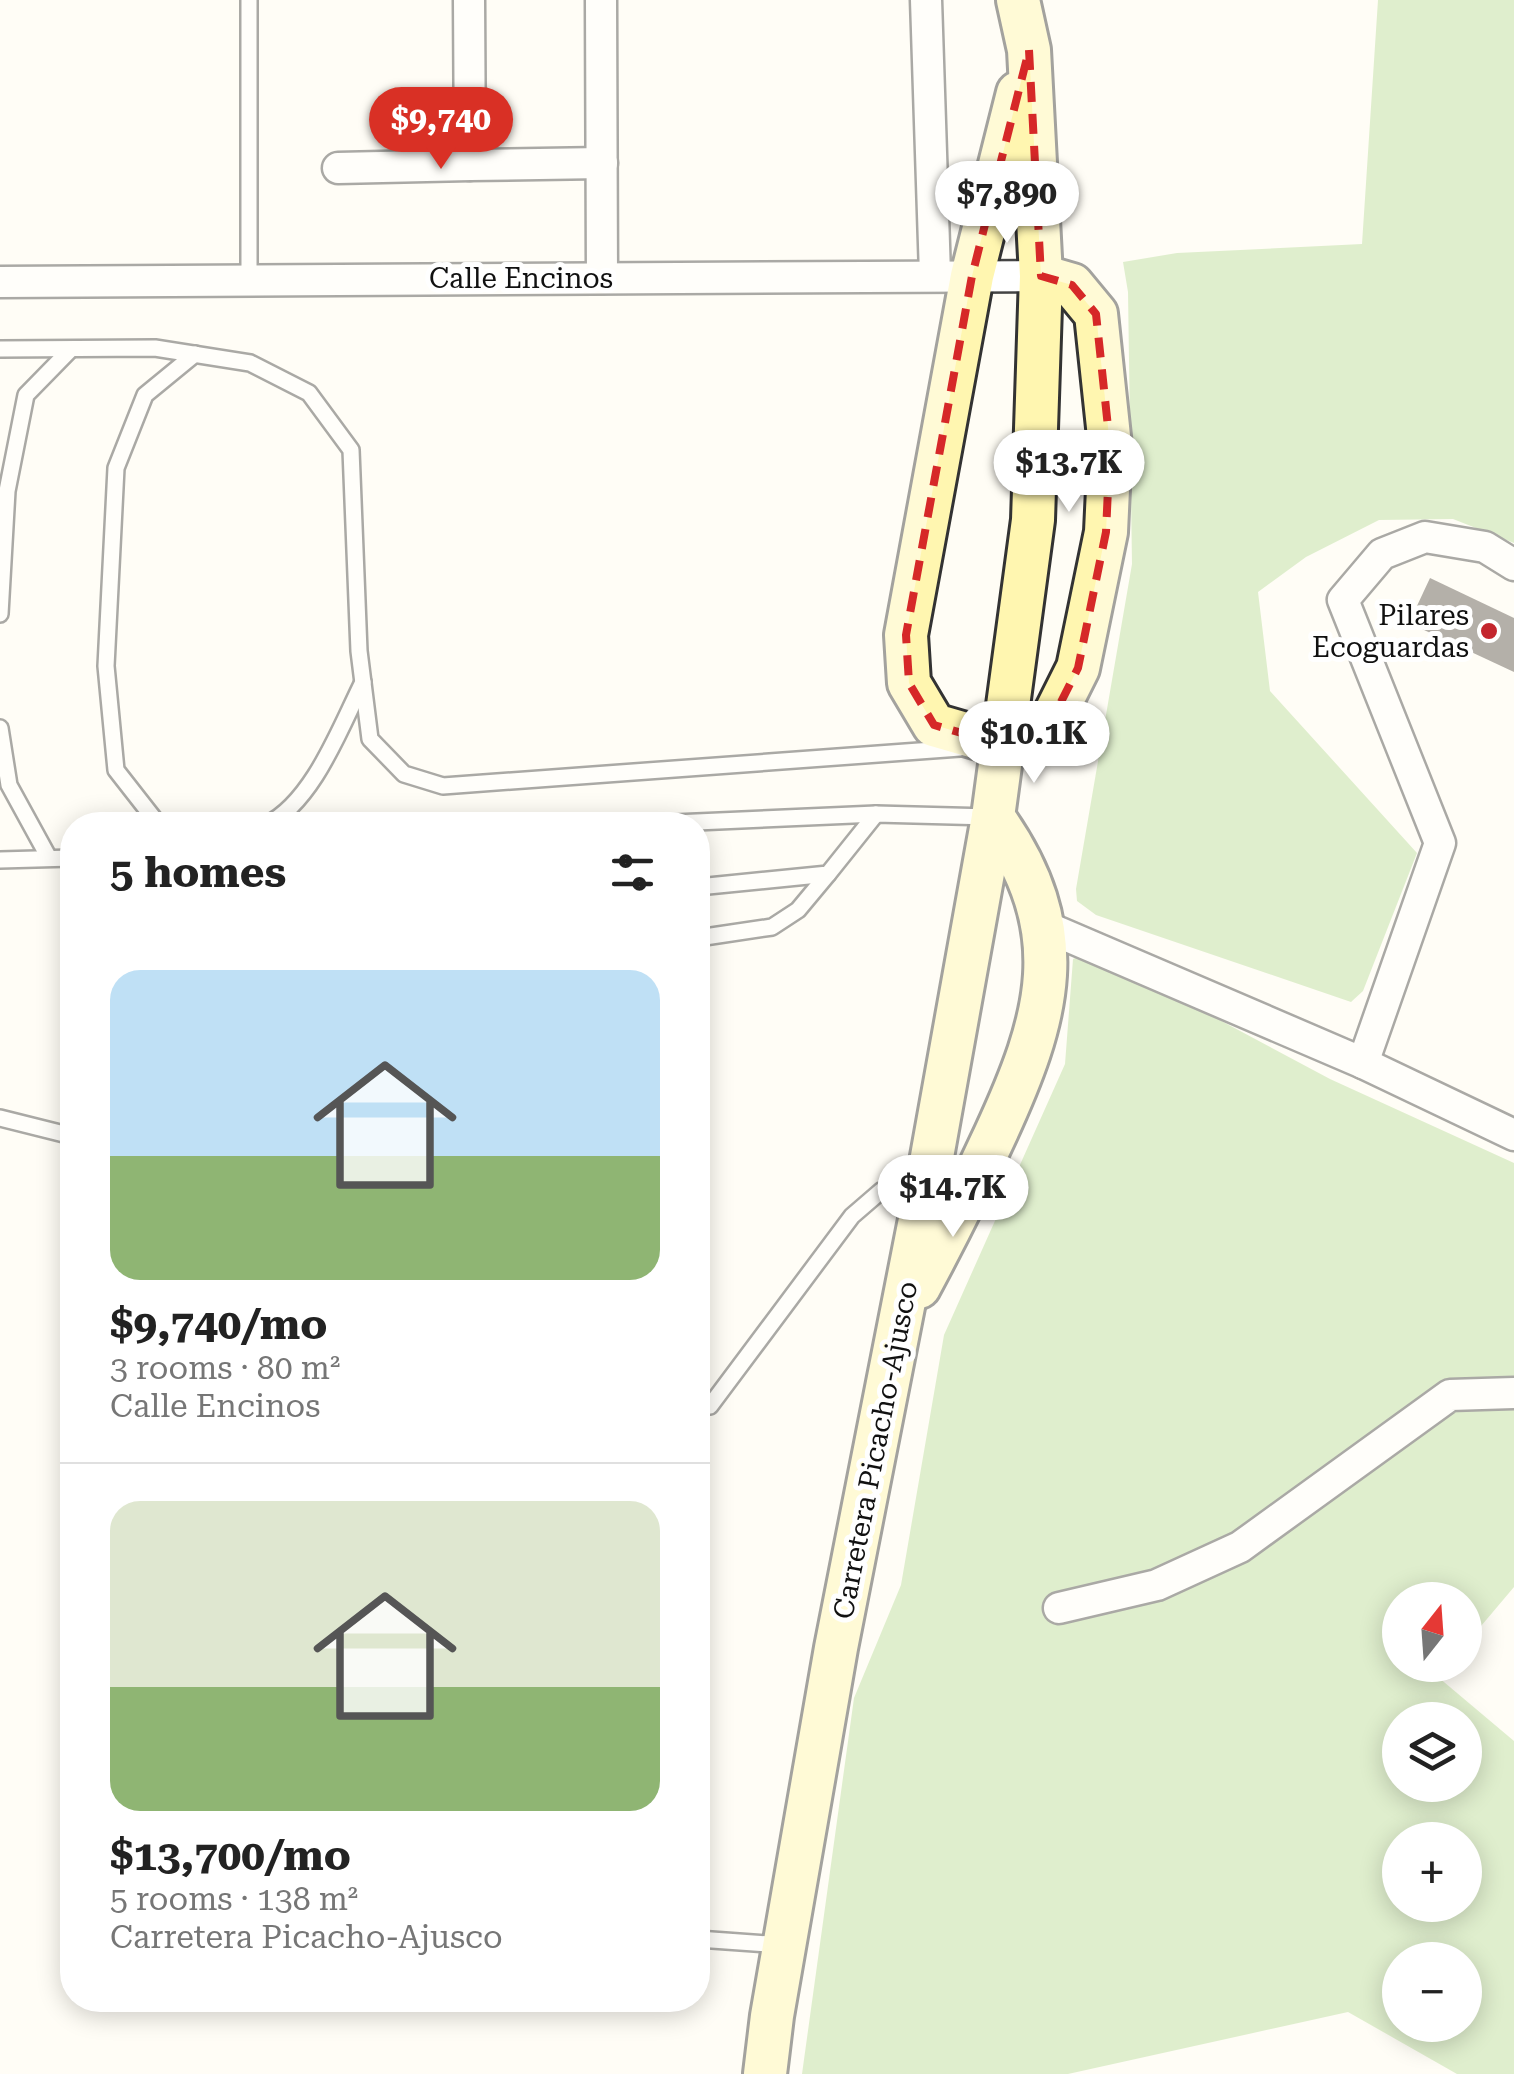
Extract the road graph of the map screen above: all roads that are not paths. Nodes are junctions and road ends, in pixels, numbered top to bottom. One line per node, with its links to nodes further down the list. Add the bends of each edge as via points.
1 (249, 0): 14 (lane)
2 (469, 0): 9 (street)
3 (600, 0): 8 (street)
4 (926, 0): 11 (street)
5 (1018, 0): 7 (main road, Carretera Picacho-Ajusco)
6 (1038, 0): 7 (main road, Carretera Picacho-Ajusco)
7 (1028, 50): 11 (main road); 12 (main road, Carretera Picacho-Ajusco)
8 (602, 162): 9 (street); 13 (street)
9 (470, 165): 10 (street)
10 (338, 168)
11 (953, 276): 12 (street, Calle Encinos); 13 (street, Calle Encinos); 23 (main road, via 906,635 909,683 934,725)
12 (1041, 276): 23 (main road, Carretera Picacho-Ajusco, via 1033,520); 23 (main road, via 1072,285 1096,314 1110,446 1106,532 1078,668 1052,722)
13 (602, 278): 14 (street, Calle Encinos)
14 (249, 280): 15 (street, Calle Encinos)
15 (0, 282)
16 (0, 349): 17 (lane)
17 (71, 349): 18 (lane); 20 (lane, via 26,396 7,491)
18 (195, 354): 21 (lane, via 250,363 309,393 351,450); 24 (lane, via 145,395 116,468 106,666 116,770)
19 (1514, 565): 36 (street, via 1486,547 1425,537 1382,554 1344,600 1440,843)
20 (0, 614)
21 (363, 682): 23 (lane, via 370,739 404,774 442,786); 25 (lane, via 316,775)
22 (0, 728): 29 (lane, via 9,785)
23 (1003, 745): 27 (main road, Carretera Picacho-Ajusco)
24 (149, 812)
25 (286, 812)
26 (876, 814): 27 (lane); 28 (lane); 32 (lane)
27 (993, 817): 34 (main road, via 1036,892); 40 (main road, Carretera Picacho-Ajusco)
28 (710, 821)
29 (48, 858): 30 (lane); 31 (lane)
30 (60, 858)
31 (0, 860)
32 (828, 874): 33 (lane); 35 (lane, via 798,910 772,927)
33 (710, 886)
34 (1044, 926): 36 (street); 41 (main road, via 1046,983 1016,1089)
35 (710, 936)
36 (1363, 1063): 39 (street)
37 (0, 1118): 38 (lane)
38 (60, 1133)
39 (1514, 1135)
40 (928, 1179): 41 (main road, Carretera Picacho-Ajusco); 43 (lane, via 880,1191 852,1216)
41 (899, 1324): 46 (main road, Carretera Picacho-Ajusco)
42 (1514, 1393): 44 (street, via 1450,1395 1240,1547 1157,1585)
43 (710, 1406)
44 (1059, 1608)
45 (710, 1940): 46 (lane)
46 (784, 1945): 47 (main road, Carretera Picacho-Ajusco)
47 (765, 2074)

